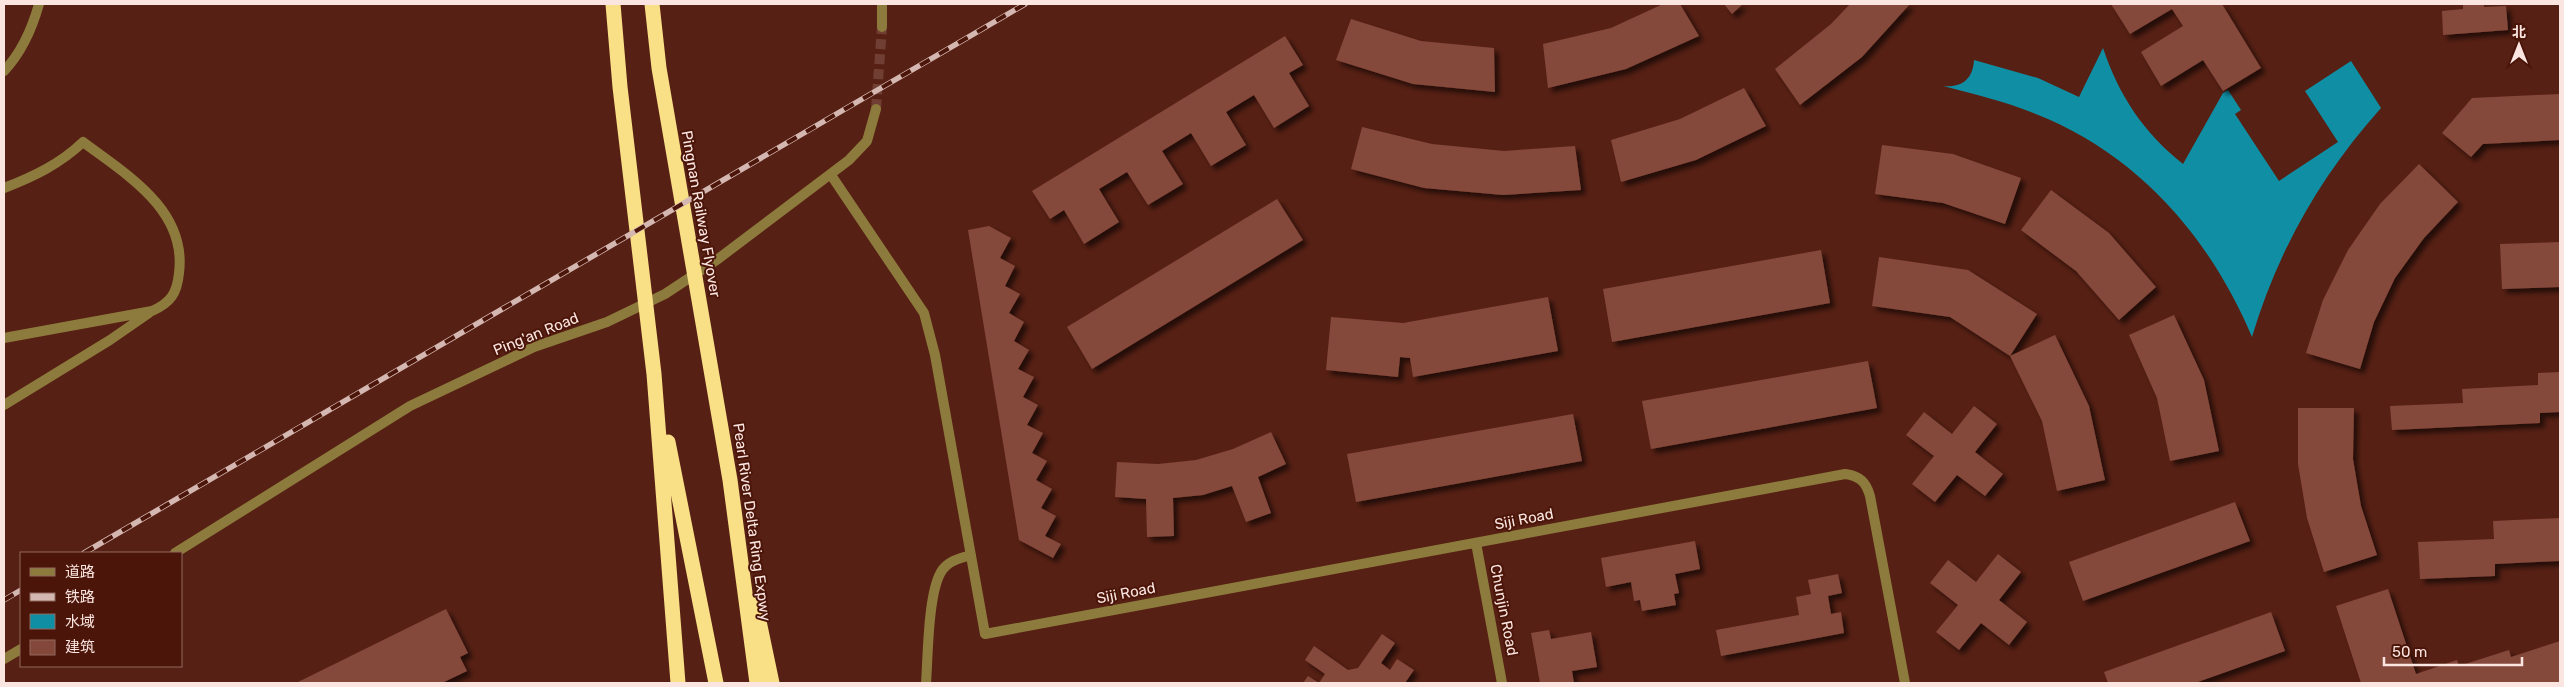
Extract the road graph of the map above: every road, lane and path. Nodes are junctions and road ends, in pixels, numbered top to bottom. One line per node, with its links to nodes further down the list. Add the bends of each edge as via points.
1 (39, 4): 8 (street, via 23,45)
2 (612, 4): 15 (highway)
3 (652, 4): 7 (highway)
4 (660, 4): 7 (highway)
5 (882, 4): 6 (street)
6 (882, 27)
7 (658, 68): 14 (highway, Pingnan Railway Flyover)
8 (4, 71)
9 (876, 109): 10 (street, Ping'an Road, via 867,141)
10 (831, 175): 19 (street, Ping'an Road, via 665,294 607,322 534,347 410,406); 20 (street, via 924,313 935,355)
11 (4, 188): 12 (street, via 66,158 83,142 144,187 173,228 181,260 175,292 166,304)
12 (152, 310): 13 (street); 16 (street, via 110,340)
13 (4, 338)
14 (709, 366): 17 (highway, Pearl River Delta Ring Expwy)
15 (654, 374): 23 (highway); 24 (highway)
16 (4, 405)
17 (730, 480): 25 (highway, Pearl River Delta Ring Expwy); 26 (highway)
18 (1476, 543): 20 (street, Siji Road, via 985,634); 28 (street, Chunjin Road); 29 (street, Siji Road, via 1845,474 1855,475 1868,487)
19 (177, 552)
20 (971, 555): 27 (street, via 949,563 941,572 935,592)
21 (20, 650): 22 (street)
22 (4, 659)
23 (678, 683)
24 (716, 683)
25 (757, 683)
26 (772, 683)
27 (926, 683)
28 (1502, 683)
29 (1905, 683)

